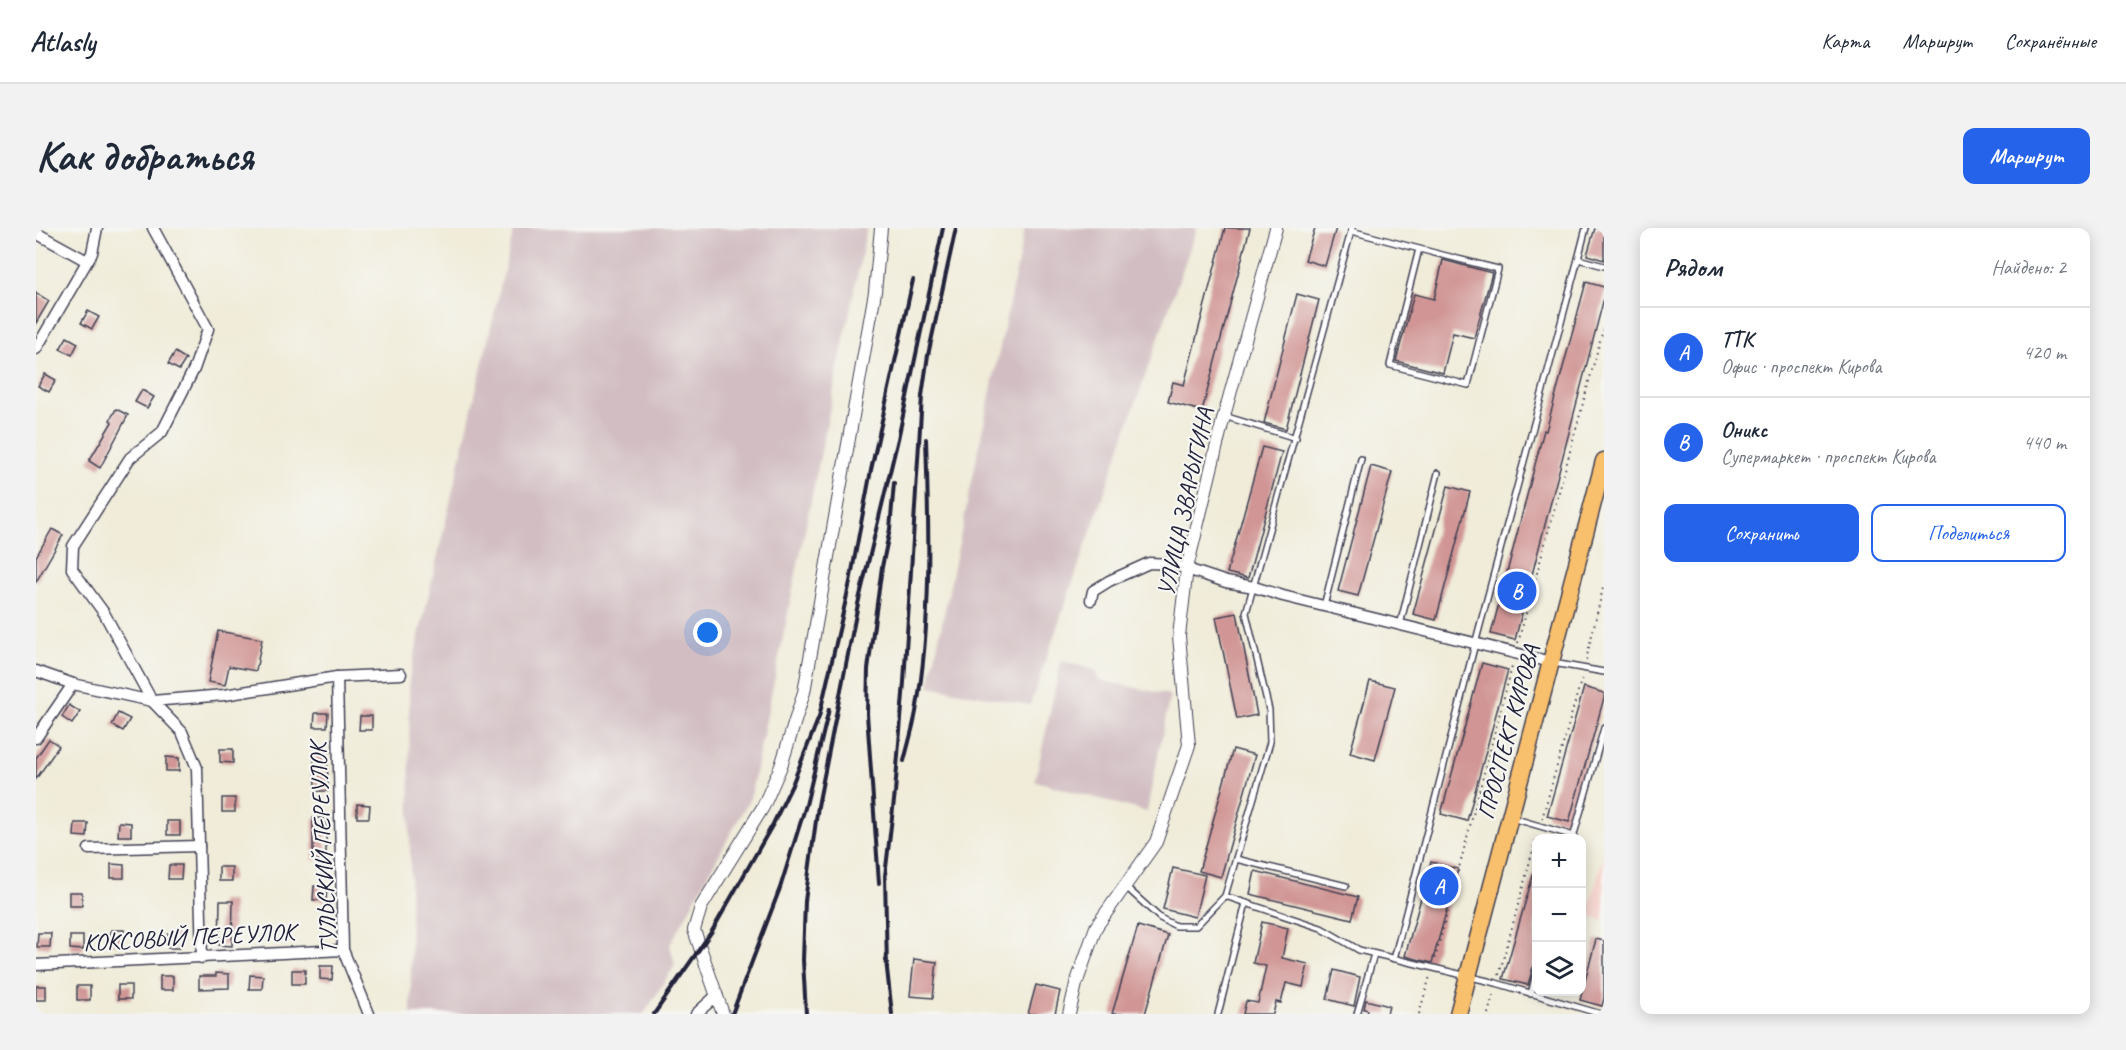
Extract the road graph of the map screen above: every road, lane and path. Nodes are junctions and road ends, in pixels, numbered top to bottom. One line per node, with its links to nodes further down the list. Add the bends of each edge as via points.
1 (97, 228): 10 (street)
2 (153, 228): 34 (street, via 208,329 194,369 162,432 130,458 73,546 72,569 104,613)
3 (881, 228): 60 (street, via 875,292 804,692 781,766 763,807 701,907 694,930)
4 (1276, 228): 14 (street, УЛИЦА ЗВАРЫГИНА)
5 (1586, 228): 9 (lane)
6 (1351, 230): 8 (lane); 15 (lane)
7 (36, 233): 10 (street)
8 (1419, 249): 8 (lane, via 1498,269 1468,385 1390,365)
9 (1578, 259): 11 (lane); 25 (lane)
10 (87, 261): 13 (street)
11 (1604, 266)
12 (1604, 326): 26 (path)
13 (36, 349)
14 (1224, 416): 15 (lane); 19 (street, УЛИЦА ЗВАРЫГИНА)
15 (1296, 438): 21 (lane)
16 (1361, 459): 23 (lane)
17 (1604, 461): 27 (main road, ПРОСПЕКТ КИРОВА)
18 (1438, 473): 24 (lane)
19 (1187, 568): 21 (street, via 1226,582); 22 (street, via 1149,563 1093,591); 47 (street, УЛИЦА ЗВАРЫГИНА, via 1179,636 1189,746 1156,842)
20 (1604, 584): 28 (path)
21 (1254, 586): 23 (street); 45 (lane, via 1246,613 1269,710 1270,742)
22 (1091, 600)
23 (1324, 606): 24 (street)
24 (1400, 625): 25 (street)
25 (1475, 644): 26 (street); 53 (lane)
26 (1515, 654): 27 (street); 55 (path)
27 (1551, 662): 28 (lane); 37 (main road, ПРОСПЕКТ КИРОВА)
28 (1584, 668): 30 (lane); 38 (path)
29 (36, 671): 33 (street)
30 (1604, 672)
31 (401, 674): 32 (street)
32 (337, 677): 34 (street, via 224,695); 50 (street, ТУЛЬСКИЙ ПЕРЕУЛОК)
33 (73, 684): 34 (street); 36 (street)
34 (152, 701): 42 (street, via 182,732 196,768)
35 (1604, 728): 41 (lane)
36 (36, 738)
37 (1511, 818): 38 (lane); 56 (main road, ПРОСПЕКТ КИРОВА)
38 (1540, 826): 39 (path); 40 (lane)
39 (1538, 834)
40 (1565, 834)
41 (1575, 834)
42 (199, 846): 43 (street); 52 (street)
43 (89, 849)
44 (1532, 857): 57 (path)
45 (1236, 859): 46 (lane); 48 (lane)
46 (1346, 886)
47 (1126, 887): 48 (lane, via 1160,918 1176,926 1197,926); 64 (street, УЛИЦА ЗВАРЫГИНА, via 1096,927)
48 (1225, 896): 49 (lane)
49 (1246, 903): 51 (lane, via 1321,927 1359,950); 65 (lane)
50 (343, 950): 52 (street, КОКСОВЫЙ ПЕРЕУЛОК); 61 (street, ТУЛЬСКИЙ ПЕРЕУЛОК)
51 (1374, 954): 53 (lane); 66 (lane)
52 (202, 958): 54 (street, КОКСОВЫЙ ПЕРЕУЛОК)
53 (1394, 959): 55 (lane)
54 (36, 966)
55 (1433, 968): 56 (lane); 67 (path)
56 (1468, 978): 57 (lane); 68 (main road, ПРОСПЕКТ КИРОВА)
57 (1496, 983): 59 (lane); 69 (path)
58 (1532, 990): 59 (lane)
59 (1531, 994): 70 (lane)
60 (717, 995): 62 (street); 63 (street)
61 (369, 1014)
62 (696, 1014)
63 (723, 1014)
64 (1070, 1014)
65 (1218, 1014)
66 (1357, 1014)
67 (1419, 1014)
68 (1458, 1014)
69 (1488, 1014)
70 (1601, 1014)

